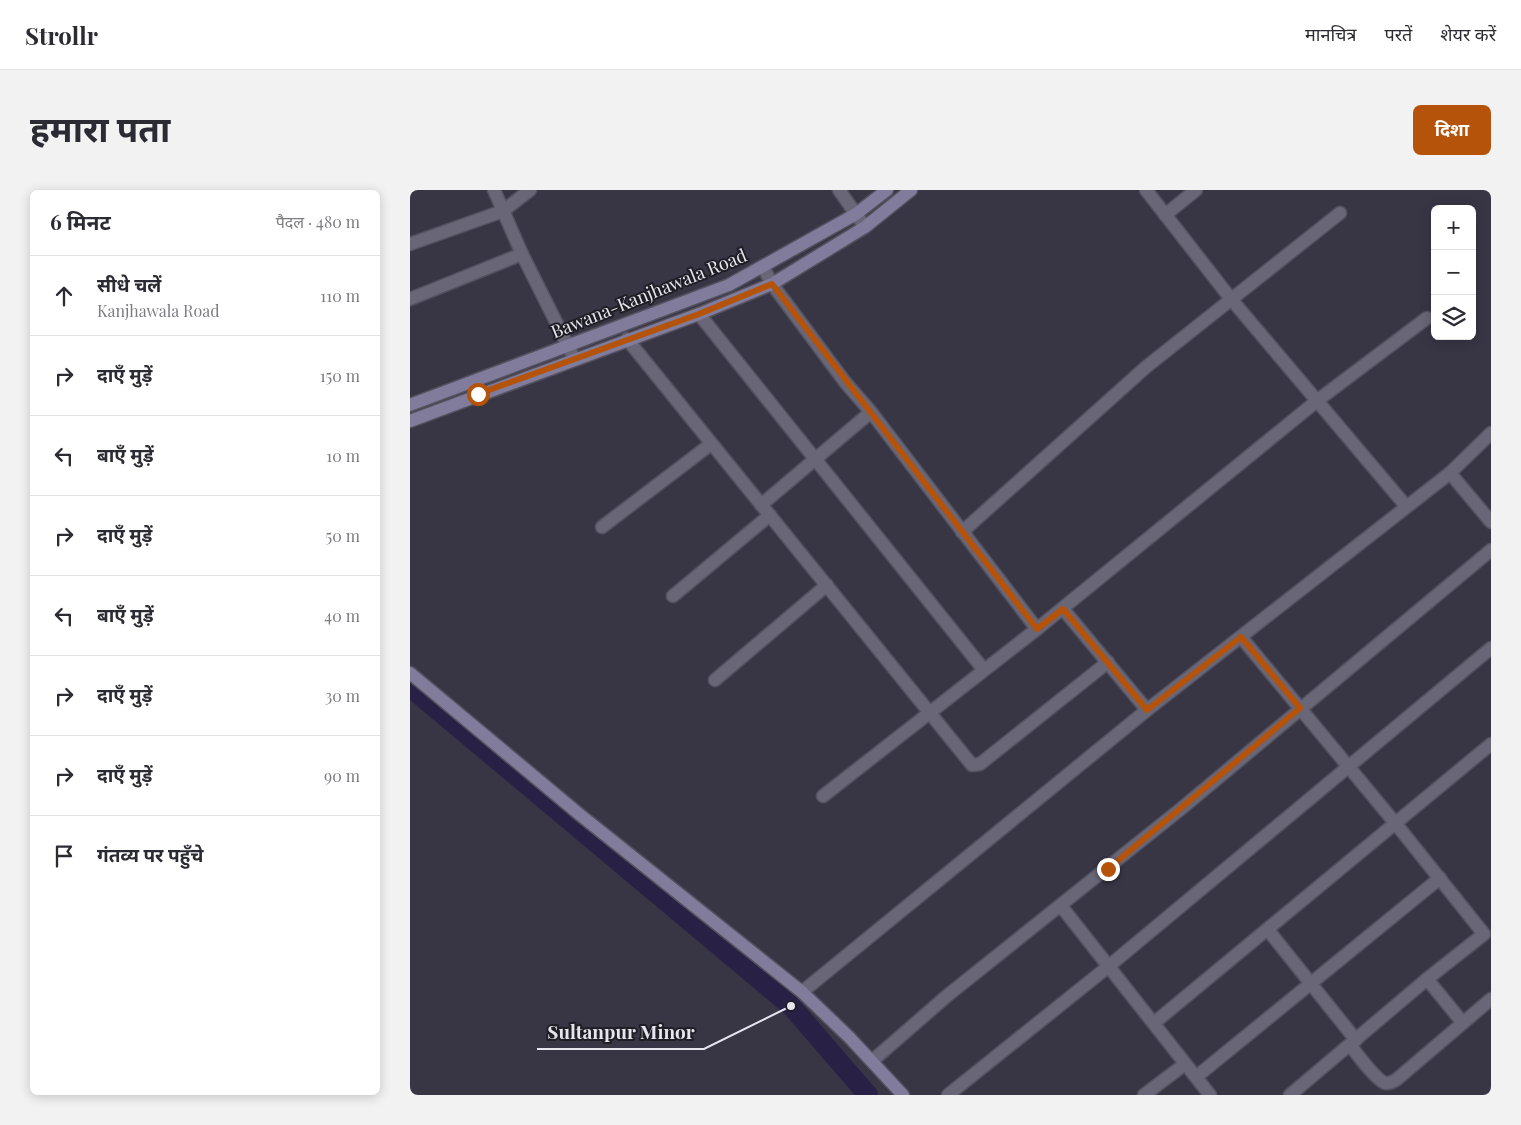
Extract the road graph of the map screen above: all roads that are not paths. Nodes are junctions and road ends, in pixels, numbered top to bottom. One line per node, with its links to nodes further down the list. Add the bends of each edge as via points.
1 (494, 190): 8 (street)
2 (530, 190): 8 (street)
3 (839, 190): 10 (street)
4 (887, 190): 10 (main road, Bawana-Kanjhawala Road)
5 (911, 190): 12 (main road)
6 (1146, 190): 11 (street)
7 (1196, 190): 11 (street)
8 (503, 212): 13 (street); 14 (street)
9 (1340, 213): 18 (street)
10 (856, 214): 12 (street); 15 (main road, Bawana-Kanjhawala Road)
11 (1165, 215): 18 (street)
12 (865, 227): 16 (main road)
13 (410, 244)
14 (522, 254): 17 (street); 22 (street)
15 (763, 267): 16 (street); 22 (main road, Bawana-Kanjhawala Road, via 729,285)
16 (772, 284): 19 (main road); 26 (street, via 845,382)
17 (410, 299)
18 (1231, 299): 24 (street); 37 (street, via 1146,367)
19 (699, 314): 21 (main road); 30 (street)
20 (1427, 318): 24 (street)
21 (628, 339): 23 (main road); 29 (street)
22 (568, 344): 23 (street); 25 (main road, Bawana-Kanjhawala Road)
23 (574, 358): 27 (main road)
24 (1318, 400): 33 (street); 41 (street)
25 (410, 405)
26 (872, 412): 30 (street); 37 (street)
27 (410, 421)
28 (1491, 433): 31 (street)
29 (711, 444): 32 (street); 36 (street)
30 (816, 459): 32 (street); 46 (street)
31 (1450, 473): 33 (street); 35 (street)
32 (761, 505): 34 (street)
33 (1406, 506): 43 (street)
34 (770, 515): 39 (street); 40 (street)
35 (1491, 522)
36 (602, 528)
37 (962, 532): 42 (street)
38 (1491, 550): 49 (street)
39 (827, 585): 48 (street); 51 (street)
40 (672, 596)
41 (1063, 609): 42 (street); 45 (street)
42 (1037, 629): 46 (street)
43 (1241, 637): 49 (street); 50 (street)
44 (1491, 648): 53 (street)
45 (1108, 662): 50 (street); 51 (street, via 978,766 970,763)
46 (984, 670): 51 (street)
47 (410, 673): 63 (main road, via 579,814)
48 (715, 680)
49 (1300, 708): 53 (street); 57 (street)
50 (1147, 710): 63 (street)
51 (929, 712): 54 (street)
52 (1491, 744): 55 (street)
53 (1350, 767): 55 (street); 60 (street)
54 (823, 796)
55 (1396, 824): 56 (street); 58 (street)
56 (1440, 878): 59 (street); 62 (street)
57 (1061, 906): 60 (street); 68 (street, via 948,995)
58 (1268, 930): 62 (street); 65 (street)
59 (1487, 932): 61 (street)
60 (1109, 966): 65 (street); 72 (street)
61 (1427, 980): 66 (street); 67 (street)
62 (1311, 984): 67 (street); 70 (street)
63 (802, 992): 68 (main road)
64 (1491, 999): 66 (street)
65 (1154, 1023): 69 (street)
66 (1463, 1023): 67 (street, via 1389,1083 1383,1083 1377,1077)
67 (1353, 1042): 75 (street)
68 (872, 1061): 71 (main road)
69 (1185, 1064): 70 (street); 73 (street)
70 (1196, 1078): 74 (street)
71 (902, 1095)
72 (948, 1095)
73 (1144, 1095)
74 (1210, 1095)
75 (1290, 1095)

